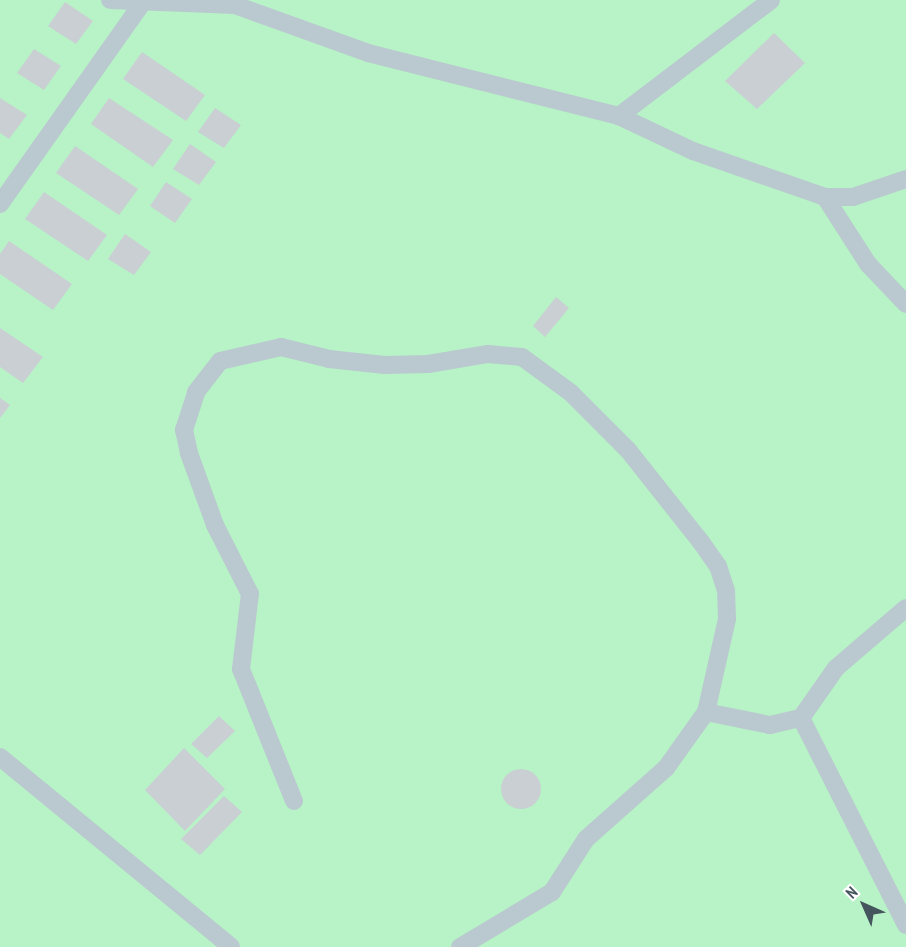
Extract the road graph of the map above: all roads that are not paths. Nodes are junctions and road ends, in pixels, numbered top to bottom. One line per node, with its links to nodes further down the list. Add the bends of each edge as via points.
1 (110, 0): 3 (street)
2 (771, 0): 4 (street)
3 (143, 2): 4 (street, via 235,5 368,53); 7 (street)
4 (619, 117): 6 (street, via 693,151)
5 (906, 179): 6 (street, via 853,196)
6 (825, 197): 8 (street, via 868,264)
7 (0, 204)
8 (906, 304)
9 (906, 608): 11 (street, via 836,668)
10 (706, 712): 11 (street, via 770,725); 13 (street, via 727,619 726,590 718,566 628,450 542,368 507,354 385,365 329,359 281,347 255,350 220,361 206,375 184,430 196,479 250,594 241,669); 16 (street, via 666,768 585,839 552,892)
11 (801, 718): 14 (street)
12 (0, 757): 15 (street)
13 (294, 801)
14 (906, 925)
15 (231, 947)
16 (460, 947)

